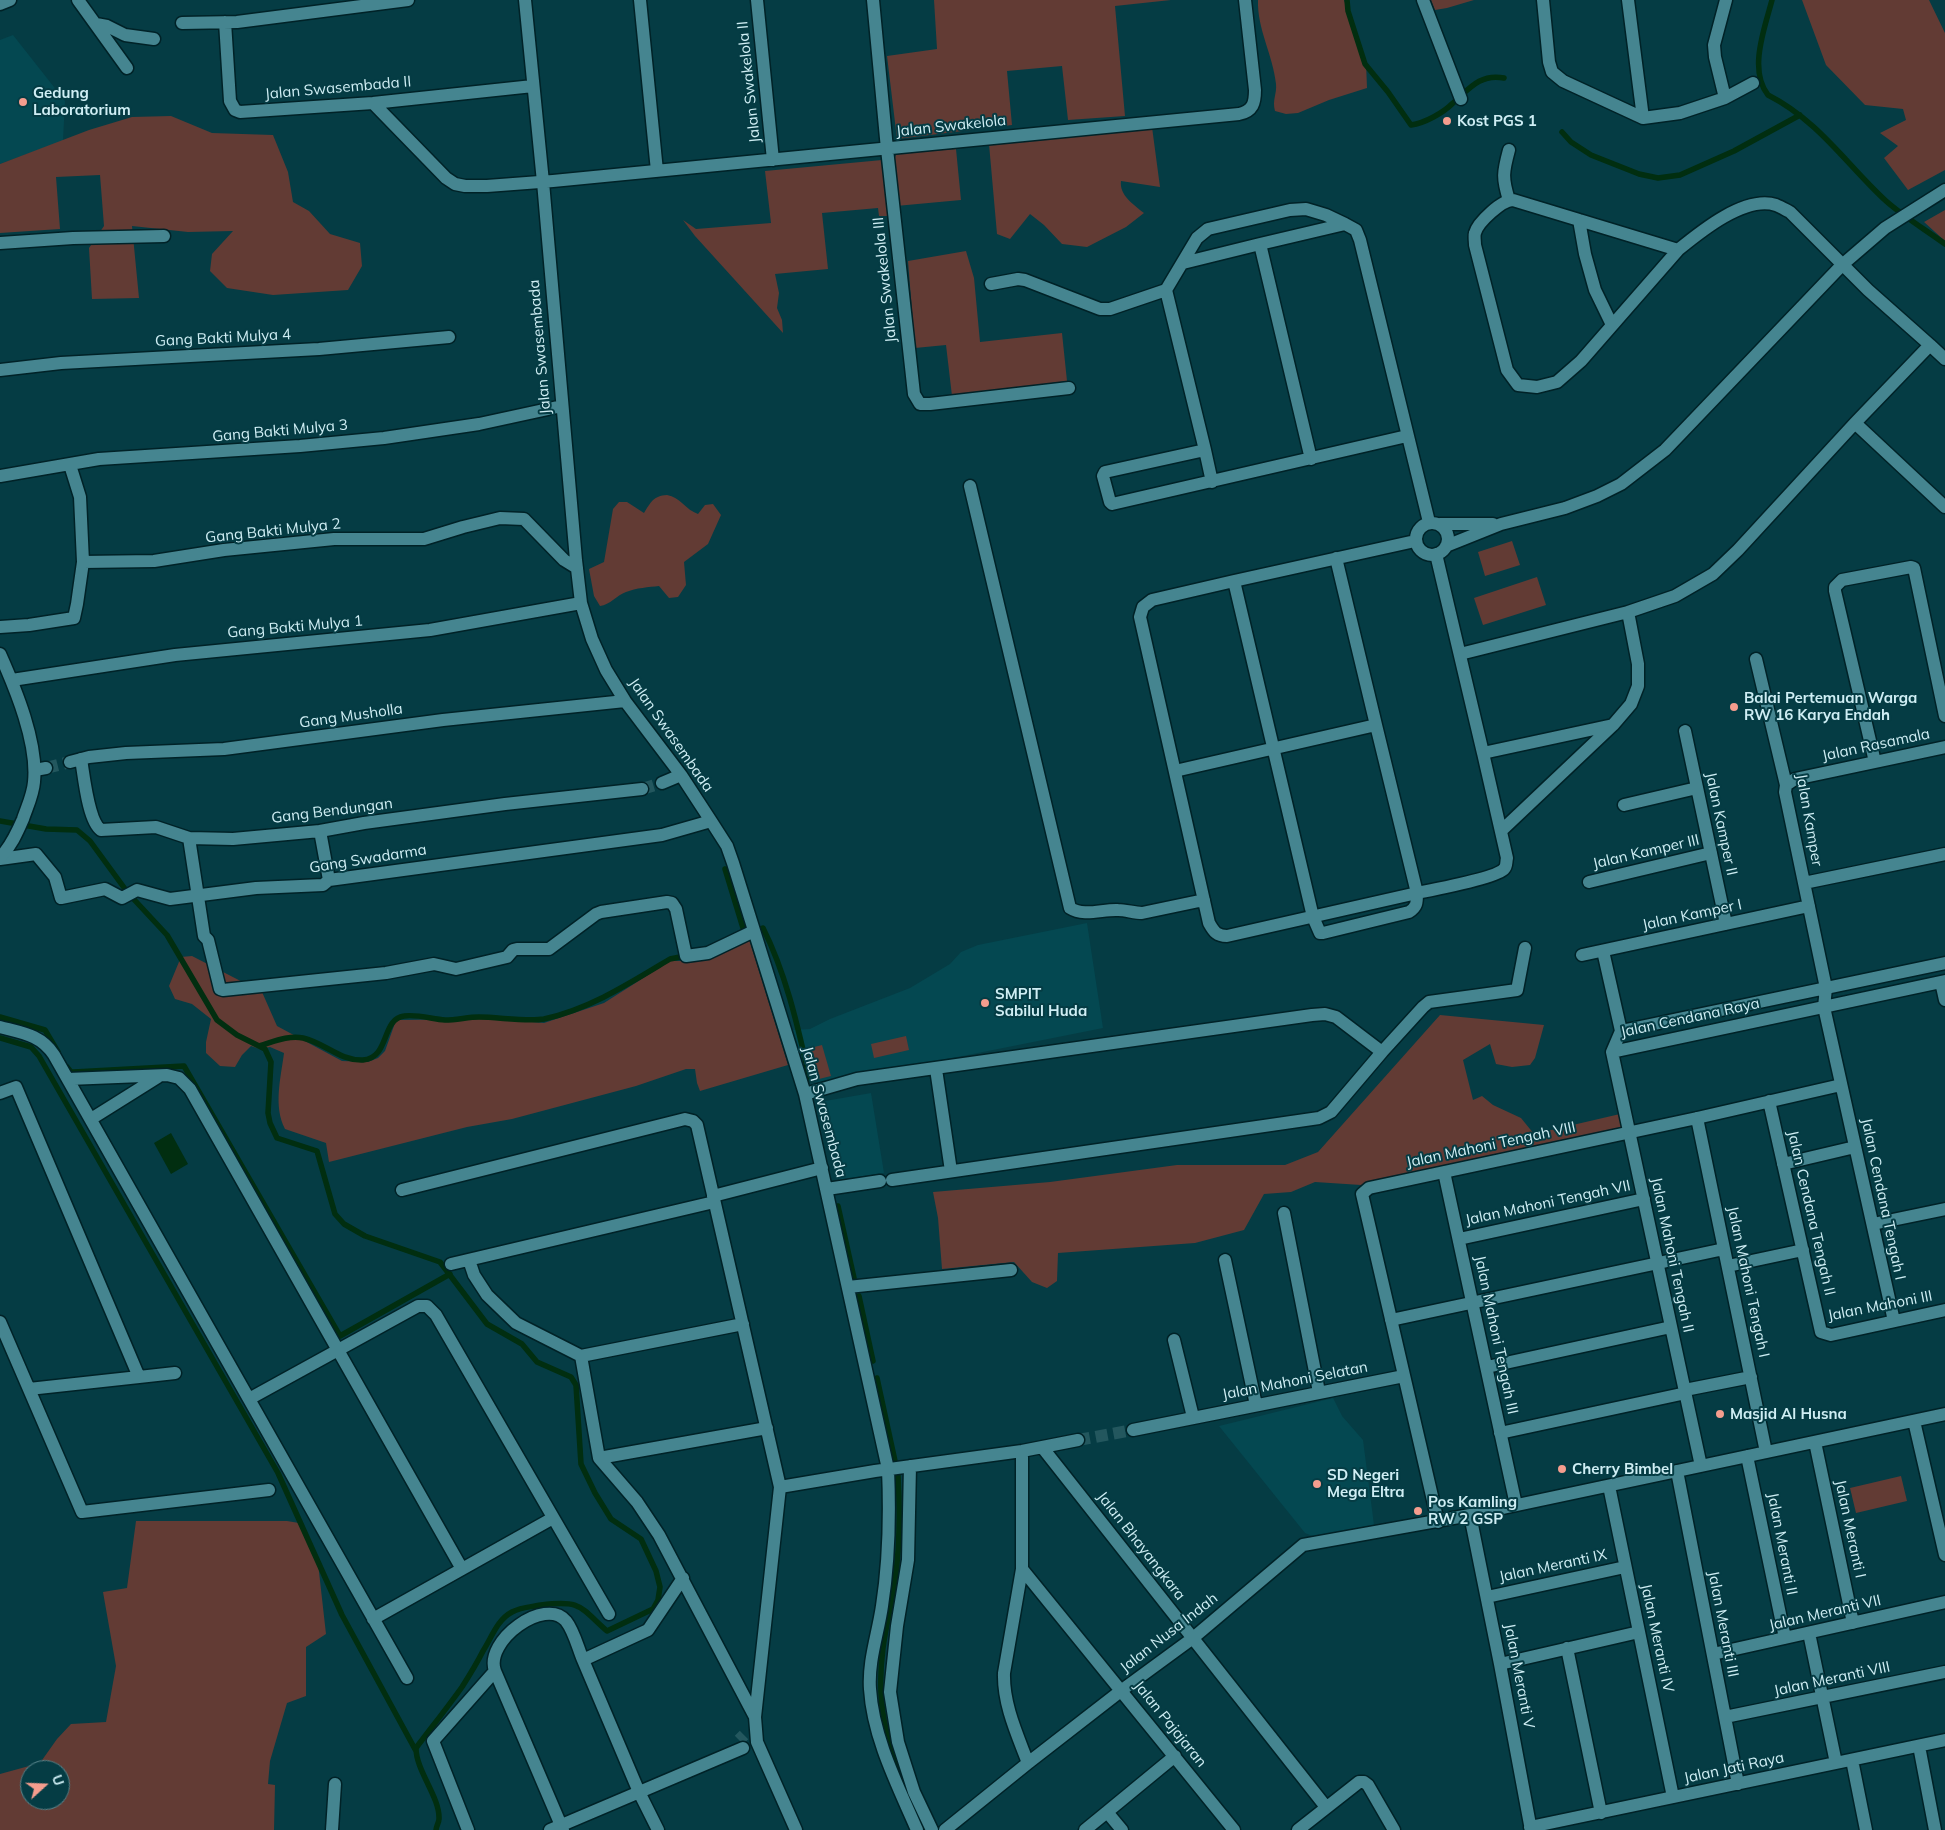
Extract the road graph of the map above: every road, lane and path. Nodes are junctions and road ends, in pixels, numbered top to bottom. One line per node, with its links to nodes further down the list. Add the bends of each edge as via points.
1 (10, 0): 13 (street)
2 (78, 0): 16 (street)
3 (408, 0): 14 (street)
4 (525, 0): 20 (street, Jalan Swasembada)
5 (640, 0): 28 (street)
6 (757, 0): 27 (street, Jalan Swakelola II)
7 (873, 0): 25 (street, Jalan Swakelola III)
8 (1245, 0): 25 (street, Jalan Swakelola, via 1255,90 1254,104 1245,113)
9 (1423, 0): 21 (street)
10 (1542, 0): 24 (street, via 1552,72 1563,82)
11 (1628, 0): 24 (street)
12 (1726, 0): 22 (street, via 1714,45)
13 (0, 4)
14 (225, 22): 15 (street); 23 (street, Jalan Swasembada II, via 230,101 235,110)
15 (182, 23)
16 (96, 24): 17 (street, via 125,35); 18 (street)
17 (154, 39)
18 (128, 68)
19 (1753, 83): 22 (street)
20 (533, 86): 23 (street, Jalan Swasembada II); 29 (street, Jalan Swasembada)
21 (1460, 96)
22 (1725, 98): 24 (street, via 1680,113)
23 (373, 103): 29 (street, Jalan Swakelola, via 455,184 486,186)
24 (1643, 118)
25 (887, 149): 27 (street, Jalan Swakelola); 47 (street, Jalan Swakelola III, via 917,401 930,404)
26 (1509, 150): 31 (street, via 1503,171)
27 (773, 160): 28 (street, Jalan Swakelola)
28 (657, 171): 29 (street, Jalan Swakelola)
29 (543, 182): 48 (street, Jalan Swasembada)
30 (1945, 190): 39 (street, via 1894,221)
31 (1509, 200): 32 (street); 42 (street, via 1480,224 1475,239 1507,370 1518,385 1537,387 1557,382)
32 (1579, 220): 37 (street); 42 (street, via 1595,290)
33 (1345, 224): 36 (street); 38 (street, via 1306,209 1208,229 1197,238); 50 (street, via 1356,230 1360,240)
34 (164, 236): 35 (street)
35 (0, 243)
36 (1260, 244): 38 (street); 52 (street)
37 (1678, 250): 39 (street, via 1734,211 1756,204 1775,205 1790,212); 42 (street)
38 (1183, 263): 41 (street)
39 (1842, 265): 44 (street); 59 (street, via 1644,468 1597,496 1565,508)
40 (991, 284): 41 (street, via 1025,280 1100,309 1110,309)
41 (1166, 290): 51 (street)
42 (1612, 325)
43 (449, 337): 46 (street, Gang Bakti Mulya 4, via 320,349 61,363)
44 (1930, 345): 45 (street); 49 (street)
45 (1945, 359)
46 (0, 370)
47 (1070, 388)
48 (562, 406): 53 (street, Gang Bakti Mulya 3, via 479,424 384,438 99,459); 65 (street, Jalan Swasembada)
49 (1855, 423): 57 (street); 68 (street, via 1714,574 1675,596)
50 (1407, 436): 52 (street); 58 (street)
51 (1205, 450): 55 (street); 55 (street, via 1105,472 1103,476 1112,504)
52 (1311, 459): 55 (street)
53 (70, 465): 54 (street, Gang Bakti Mulya 3); 64 (street, via 80,497)
54 (0, 476)
55 (1212, 482)
56 (970, 486): 104 (street, via 1070,908 1087,912 1119,910 1142,913)
57 (1945, 507)
58 (1434, 523): 59 (street); 60 (street, via 1420,527); 61 (street, via 1448,536)
59 (1501, 524): 61 (street)
60 (1415, 541): 62 (street, via 1425,554); 63 (street)
61 (1446, 546): 62 (street)
62 (1436, 554): 71 (street)
63 (1336, 558): 66 (street); 77 (street)
64 (83, 562): 65 (street, Gang Bakti Mulya 2, via 154,561 224,550 334,540 424,539 500,518 524,519 564,560); 69 (street, via 74,618)
65 (577, 568): 67 (street, Jalan Swasembada)
66 (1234, 581): 81 (street); 85 (street, via 1152,600 1143,607 1140,617)
67 (581, 603): 73 (street, Gang Bakti Mulya 1, via 430,630 175,655); 75 (street, Jalan Swasembada, via 592,639)
68 (1628, 612): 71 (street); 78 (street, via 1638,664 1638,686 1631,704)
69 (0, 627)
70 (0, 654): 73 (street)
71 (1460, 654): 82 (street)
72 (1756, 659): 88 (street, Jalan Kamper)
73 (12, 680): 98 (street, via 33,756 40,769 16,836)
74 (1941, 680): 76 (street); 84 (street, via 1914,568 1842,580 1835,587)
75 (625, 701): 83 (street, Gang Musholla, via 442,720 224,749 126,752); 86 (street, Jalan Swasembada)
76 (1945, 716)
77 (1376, 725): 81 (street); 102 (street)
78 (1613, 725): 82 (street); 93 (street)
79 (1685, 731): 89 (street, Jalan Kamper II)
80 (1945, 747): 84 (street, Jalan Rasamala)
81 (1274, 748): 85 (street); 107 (street)
82 (1483, 753): 93 (street)
83 (76, 761): 95 (street, Gang Bendungan, via 98,828 156,827)
84 (1875, 762): 88 (street, Jalan Rasamala, via 1795,779)
85 (1175, 771): 104 (street)
86 (681, 775): 87 (street); 92 (street, Jalan Swasembada)
87 (662, 783)
88 (1786, 785): 101 (street, Jalan Kamper)
89 (1697, 788): 91 (street); 96 (street, Jalan Kamper II)
90 (642, 789): 94 (street, Gang Bendungan, via 504,804)
91 (1624, 805)
92 (711, 821): 99 (street, Gang Swadarma, via 662,835); 110 (street, Jalan Swasembada, via 727,846)
93 (1501, 831): 102 (street, via 1507,858 1502,871)
94 (320, 832): 95 (street, Gang Bendungan, via 233,839); 99 (street)
95 (189, 838): 103 (street)
96 (1711, 853): 100 (street, Jalan Kamper III); 109 (street, Jalan Kamper II)
97 (1945, 854): 101 (street)
98 (2, 856): 103 (street, Gang Swadarma, via 36,854 54,876 61,898 105,889 122,898 137,890 170,899)
99 (329, 880): 103 (street, Gang Swadarma, via 323,885 256,888)
100 (1589, 882)
101 (1804, 883): 106 (street, Jalan Kamper)
102 (1417, 893): 105 (street); 108 (street, via 1415,909)
103 (197, 896): 110 (street, via 204,936 223,990 386,973 434,964 456,969 507,957 517,949 549,949 601,912 667,902 676,909 686,956 708,953)
104 (1204, 900): 107 (street, via 1213,931 1219,936)
105 (1372, 903): 107 (street); 108 (street)
106 (1809, 906): 109 (street, Jalan Kamper I); 116 (street, Jalan Kamper)
107 (1313, 917): 108 (street, via 1320,933)
108 (1376, 920)
109 (1726, 924): 112 (street, Jalan Kamper I)
110 (754, 931): 128 (street, Jalan Swasembada)
111 (1526, 948): 121 (street, via 1517,990 1428,1002)
112 (1603, 951): 113 (street, Jalan Kamper I); 120 (street)
113 (1582, 955)
114 (1945, 963): 116 (street, Jalan Cendana Raya)
115 (1943, 981): 117 (street); 118 (street, Jalan Cendana Raya)
116 (1826, 988): 118 (street, Jalan Kamper); 120 (street, Jalan Cendana Raya)
117 (1945, 1000)
118 (1824, 1007): 122 (street, Jalan Cendana Raya); 126 (street, Jalan Cendana Tengah I)
119 (0, 1027): 125 (street, via 35,1037 48,1045)
120 (1621, 1031): 122 (street, Jalan Cendana Raya)
121 (1382, 1052): 123 (street, via 1336,1017 1325,1014); 136 (street, via 1331,1112 1319,1118)
122 (1612, 1052): 132 (street, Jalan Mahoni Tengah II)
123 (936, 1069): 128 (street, via 857,1079); 136 (street)
124 (158, 1077): 125 (street); 131 (street); 164 (street, via 179,1078 190,1088)
125 (68, 1079): 131 (street)
126 (1842, 1085): 129 (street, Jalan Mahoni Tengah VIII); 133 (street, Jalan Cendana Tengah I)
127 (0, 1094): 169 (street, via 16,1087)
128 (805, 1094): 135 (street, Jalan Swasembada)
129 (1769, 1101): 130 (street, Jalan Mahoni Tengah VIII); 134 (street, Jalan Cendana Tengah II)
130 (1697, 1118): 132 (street, Jalan Mahoni Tengah VIII); 146 (street, Jalan Mahoni Tengah I)
131 (91, 1119): 174 (street)
132 (1629, 1132): 137 (street, Jalan Mahoni Tengah VIII); 141 (street, Jalan Mahoni Tengah II)
133 (1855, 1147): 134 (street); 144 (street, Jalan Cendana Tengah I)
134 (1783, 1164): 147 (street, Jalan Cendana Tengah II)
135 (822, 1168): 138 (street, Jalan Swasembada); 140 (street)
136 (951, 1171): 138 (street)
137 (1444, 1172): 145 (street, Jalan Mahoni Tengah III); 157 (street, Jalan Mahoni Tengah VIII, via 1369,1188 1362,1194)
138 (827, 1189): 154 (street, Jalan Swasembada)
139 (402, 1190): 140 (street, via 685,1119 697,1126)
140 (714, 1199): 148 (street); 160 (street)
141 (1644, 1199): 145 (street, Jalan Mahoni Tengah VII); 150 (street, Jalan Mahoni Tengah II)
142 (1945, 1209): 144 (street)
143 (1284, 1213): 172 (street)
144 (1873, 1224): 158 (street, Jalan Cendana Tengah I)
145 (1459, 1238): 155 (street, Jalan Mahoni Tengah III)
146 (1724, 1249): 150 (street); 152 (street, Jalan Mahoni Tengah I)
147 (1803, 1250): 152 (street); 162 (street, Jalan Cendana Tengah II)
148 (469, 1260): 151 (street); 165 (street, via 487,1296 516,1322)
149 (1225, 1260): 175 (street)
150 (1657, 1263): 155 (street); 161 (street, Jalan Mahoni Tengah II)
151 (451, 1264)
152 (1728, 1266): 170 (street, Jalan Mahoni Tengah I)
153 (1011, 1270): 154 (street)
154 (848, 1287): 191 (street, Jalan Swasembada)
155 (1473, 1302): 157 (street); 166 (street, Jalan Mahoni Tengah III)
156 (1945, 1310): 158 (street, Jalan Mahoni III)
157 (1391, 1320): 168 (street)
158 (1894, 1321): 162 (street, Jalan Mahoni III, via 1831,1335)
159 (0, 1322): 171 (street)
160 (743, 1324): 165 (street); 179 (street)
161 (1671, 1327): 166 (street); 173 (street, Jalan Mahoni Tengah II)
162 (1822, 1332)
163 (1174, 1340): 177 (street)
164 (338, 1350): 174 (street); 198 (street, via 418,1306 427,1306 441,1324); 202 (street)
165 (581, 1356): 188 (street)
166 (1487, 1368): 181 (street, Jalan Mahoni Tengah III)
167 (175, 1373): 169 (street)
168 (1404, 1376): 172 (street, Jalan Mahoni Selatan); 199 (street)
169 (139, 1377): 171 (street)
170 (1751, 1377): 173 (street); 186 (street, Jalan Mahoni Tengah I)
171 (29, 1389): 195 (street, via 82,1512)
172 (1319, 1392): 175 (street, Jalan Mahoni Selatan)
173 (1685, 1392): 181 (street); 190 (street, Jalan Mahoni Tengah II)
174 (249, 1399): 208 (street)
175 (1256, 1405): 177 (street, Jalan Mahoni Selatan)
176 (1945, 1414): 178 (street, Jalan Nusa Indah)
177 (1192, 1417): 180 (street, Jalan Mahoni Selatan)
178 (1914, 1421): 183 (street, Jalan Nusa Indah); 200 (street)
179 (767, 1428): 188 (street); 194 (street)
180 (1133, 1430)
181 (1500, 1433): 196 (street, Jalan Mahoni Tengah III)
182 (1078, 1440): 184 (street)
183 (1815, 1442): 186 (street, Jalan Nusa Indah); 209 (street, Jalan Meranti I)
184 (1042, 1447): 185 (street); 212 (street, Jalan Bhayangkara)
185 (1022, 1451): 189 (street); 203 (street)
186 (1766, 1452): 187 (street, Jalan Nusa Indah)
187 (1747, 1456): 190 (street, Jalan Nusa Indah); 213 (street, Jalan Meranti II)
188 (599, 1458): 204 (street, via 636,1502)
189 (910, 1466): 191 (street); 246 (street, via 908,1560 890,1692 898,1742 914,1792)
190 (1702, 1466): 192 (street, Jalan Nusa Indah)
191 (888, 1469): 194 (street); 245 (street, Jalan Swasembada, via 890,1516 882,1606 871,1658 870,1690 878,1733)
192 (1677, 1471): 193 (street, Jalan Nusa Indah); 215 (street, Jalan Meranti III)
193 (1609, 1486): 196 (street, Jalan Nusa Indah); 201 (street, Jalan Meranti IV)
194 (780, 1487): 223 (street)
195 (269, 1490)
196 (1516, 1505): 197 (street, Jalan Nusa Indah)
197 (1470, 1515): 199 (street, Jalan Nusa Indah); 205 (street, Jalan Meranti V)
198 (553, 1518): 202 (street); 207 (street)
199 (1438, 1522): 212 (street, Jalan Nusa Indah, via 1303,1545)
200 (1945, 1555)
201 (1625, 1567): 205 (street, Jalan Meranti IX); 210 (street, Jalan Meranti IV)
202 (462, 1569): 208 (street)
203 (1022, 1569): 221 (street, Jalan Pajajaran); 230 (street, via 1003,1688)
204 (683, 1578): 216 (street, via 648,1630); 223 (street)
205 (1487, 1597): 217 (street, Jalan Meranti V)
206 (1945, 1602): 209 (street, Jalan Meranti VII)
207 (609, 1614)
208 (373, 1619): 220 (street)
209 (1853, 1623): 211 (street, Jalan Meranti VII)
210 (1639, 1632): 214 (street); 235 (street, Jalan Meranti IV)
211 (1809, 1633): 213 (street, Jalan Meranti VII); 222 (street)
212 (1193, 1638): 221 (street, Jalan Nusa Indah); 236 (street, Jalan Bhayangkara)
213 (1785, 1638): 215 (street, Jalan Meranti VII)
214 (1567, 1648): 217 (street); 238 (street)
215 (1713, 1654): 224 (street, Jalan Meranti III)
216 (583, 1660): 218 (street, via 565,1620 556,1614 543,1614 518,1625 503,1641 492,1664); 234 (street)
217 (1500, 1664): 239 (street, Jalan Meranti V)
218 (495, 1671): 240 (street); 242 (street, via 433,1741)
219 (1945, 1672): 222 (street, Jalan Meranti VIII)
220 (407, 1678)
221 (1122, 1690): 228 (street, Jalan Pajajaran); 230 (street, Jalan Nusa Indah)
222 (1823, 1698): 224 (street, Jalan Meranti VIII); 231 (street)
223 (755, 1717): 226 (street)
224 (1725, 1717): 233 (street, Jalan Meranti III)
225 (1945, 1740): 227 (street, Jalan Jati Raya)
226 (746, 1742): 234 (street); 244 (street)
227 (1919, 1746): 229 (street, Jalan Jati Raya); 254 (street)
228 (1175, 1756): 237 (street); 250 (street, Jalan Pajajaran)
229 (1852, 1760): 231 (street, Jalan Jati Raya); 253 (street)
230 (1028, 1763): 247 (street, Jalan Nusa Indah)
231 (1836, 1763): 233 (street, Jalan Jati Raya)
232 (335, 1784): 241 (street)
233 (1738, 1784): 235 (street, Jalan Jati Raya)
234 (639, 1792): 240 (street); 243 (street)
235 (1673, 1798): 238 (street, Jalan Jati Raya)
236 (1326, 1808): 251 (street); 252 (street, via 1359,1782 1364,1782)
237 (1108, 1812): 248 (street); 249 (street)
238 (1601, 1813): 239 (street, Jalan Jati Raya)
239 (1531, 1828)
240 (558, 1829)
241 (332, 1830)
242 (468, 1830)
243 (658, 1830)
244 (796, 1830)
245 (917, 1830)
246 (932, 1830)
247 (946, 1830)
248 (1085, 1830)
249 (1122, 1830)
250 (1234, 1830)
251 (1298, 1830)
252 (1394, 1830)
253 (1866, 1830)
254 (1935, 1830)

